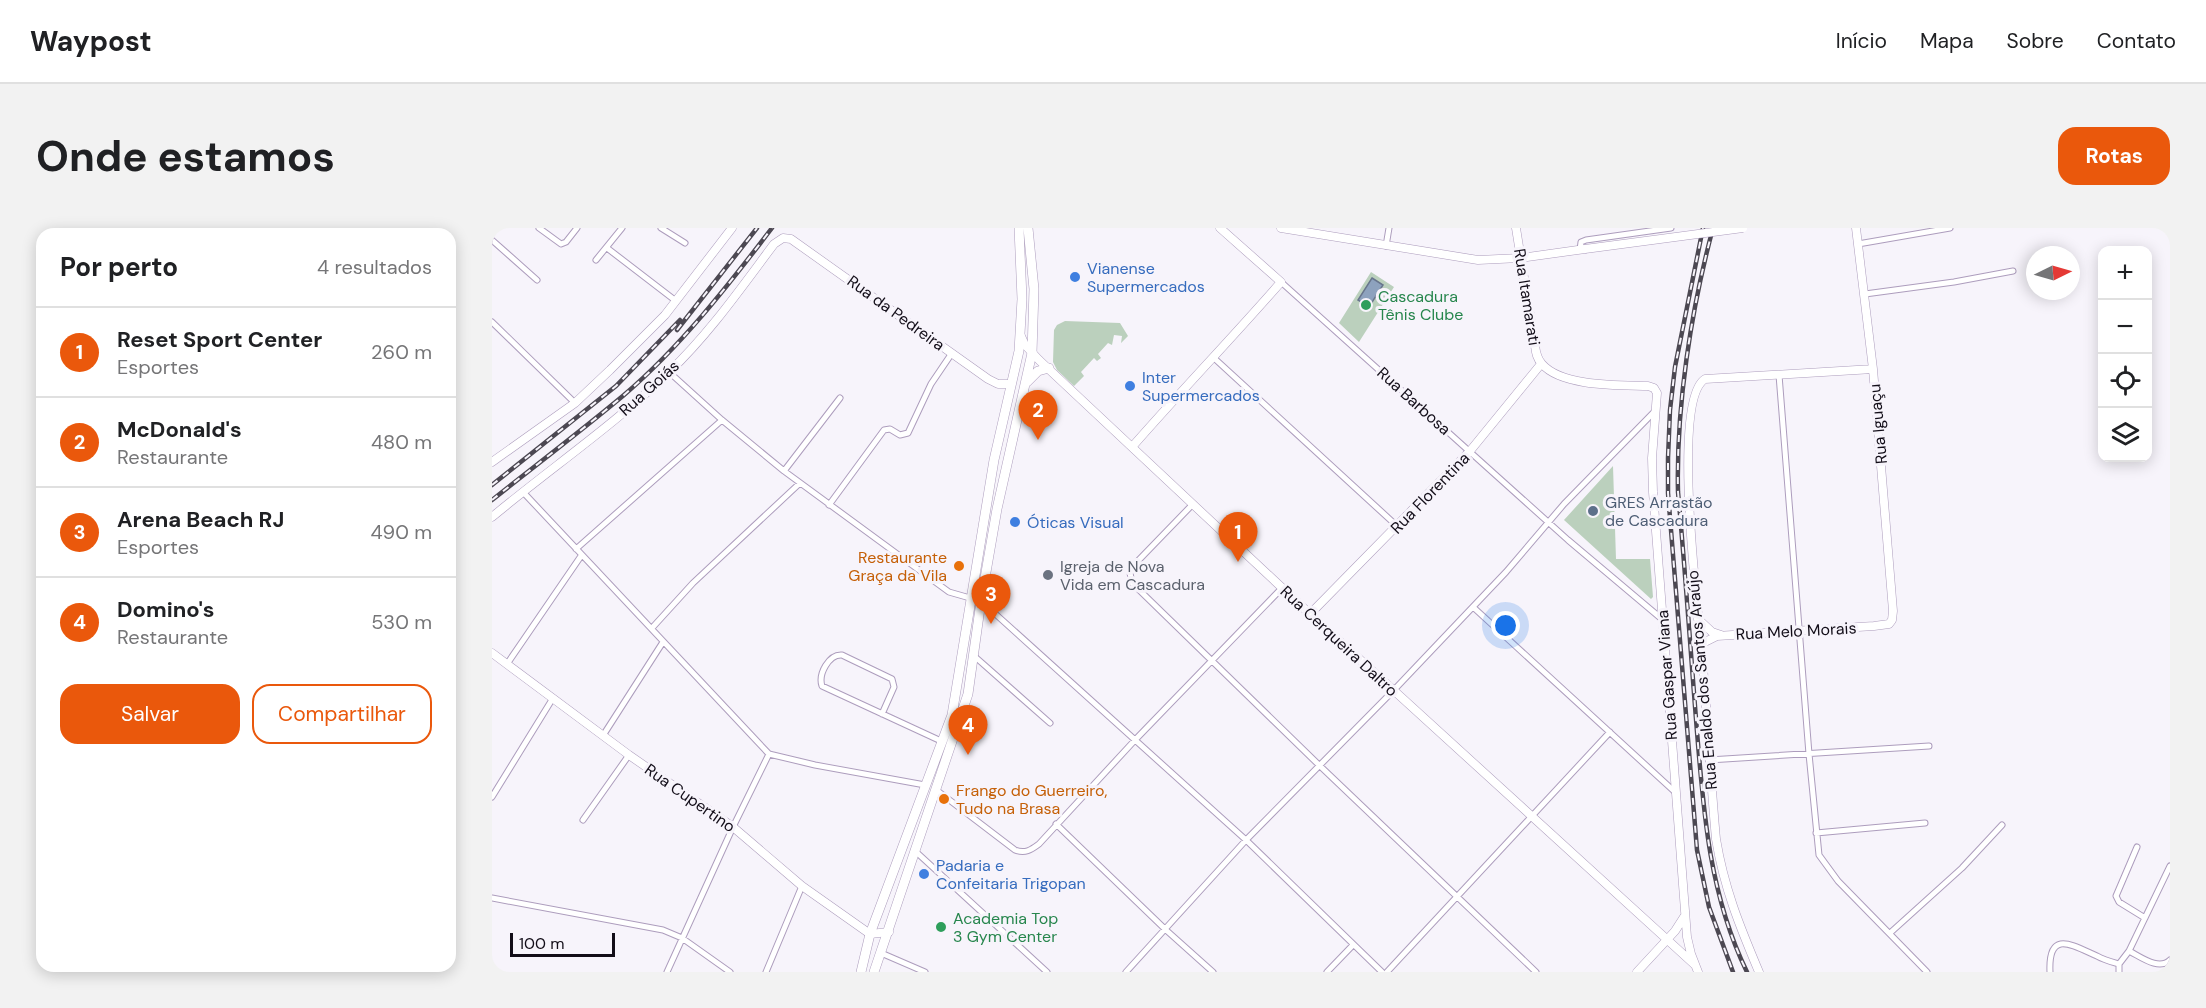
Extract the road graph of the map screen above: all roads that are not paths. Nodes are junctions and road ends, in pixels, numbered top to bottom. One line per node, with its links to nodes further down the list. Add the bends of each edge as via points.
1 (539, 228): 2 (street, via 561,244)
2 (577, 228)
3 (622, 228): 21 (street)
4 (661, 228): 18 (street)
5 (732, 228): 29 (main road)
6 (1021, 228): 31 (main road); 32 (main road, via 1034,289)
7 (1220, 228): 27 (main road, Rua Barbosa)
8 (1281, 228): 20 (main road)
9 (1389, 228): 20 (street)
10 (1516, 228): 23 (main road, Rua Itamarati)
11 (1671, 228): 15 (street)
12 (1743, 228): 22 (main road, bridge)
13 (1856, 228): 19 (main road, Rua Iguaçu)
14 (1950, 228): 19 (street)
15 (1644, 230): 22 (street, via 1584,240 1580,243)
16 (783, 238): 33 (main road, Rua da Pedreira, via 791,239); 38 (main road, Rua Goiás)
17 (492, 240): 26 (street)
18 (685, 243)
19 (1858, 244): 28 (main road, Rua Iguaçu)
20 (1386, 246): 23 (main road, via 1461,259)
21 (607, 248): 24 (street); 29 (street)
22 (1583, 249): 23 (main road)
23 (1520, 258): 35 (main road, Rua Itamarati)
24 (596, 260)
25 (2013, 271): 28 (street)
26 (537, 280)
27 (1281, 282): 34 (main road); 47 (street, Rua Barbosa)
28 (1864, 294): 37 (main road, Rua Iguaçu)
29 (676, 301): 43 (main road)
30 (492, 322): 43 (street)
31 (1020, 334): 32 (main road, Rua Cerqueira Daltro); 40 (main road)
32 (1032, 352): 36 (main road, Rua Cerqueira Daltro); 41 (main road)
33 (952, 353): 40 (main road, Rua da Pedreira, via 994,382); 52 (street, via 931,384 908,433 884,430)
34 (1214, 358): 46 (main road); 56 (street)
35 (1541, 364): 44 (main road, Rua Gaspar Viana, via 1582,382 1652,387 1657,393); 47 (main road, Rua Florentina)
36 (1048, 368): 41 (main road, via 1038,371); 46 (main road, Rua Cerqueira Daltro)
37 (1873, 369): 39 (main road); 66 (main road, Rua Iguaçu)
38 (669, 372): 45 (street); 51 (main road, Rua Goiás)
39 (1779, 375): 64 (main road, Rua Enaldo dos Santos Araújo, via 1712,379 1701,382 1696,390 1688,491); 68 (street)
40 (1011, 384): 60 (main road)
41 (1026, 384): 61 (main road, via 997,509)
42 (840, 398): 49 (street)
43 (575, 403): 48 (main road)
44 (1656, 410): 55 (street); 65 (main road, Rua Gaspar Viana, via 1652,480)
45 (722, 420): 49 (street); 57 (street)
46 (1132, 447): 53 (main road, Rua Cerqueira Daltro)
47 (1470, 452): 55 (street, Rua Barbosa); 56 (main road, Rua Florentina)
48 (492, 462)
49 (784, 471): 50 (street)
50 (800, 483): 52 (street); 67 (street, via 693,583)
51 (522, 492): 54 (main road, Rua Goiás); 57 (street)
52 (829, 505): 60 (street, via 949,592)
53 (1192, 505): 59 (main road, Rua Cerqueira Daltro); 74 (street, via 1137,562 1130,576 1132,583)
54 (492, 517)
55 (1549, 522): 62 (street); 65 (street, Rua Barbosa)
56 (1397, 526): 63 (main road, Rua Florentina)
57 (576, 549): 58 (street)
58 (581, 556): 67 (street); 75 (street)
59 (1282, 588): 63 (main road, Rua Cerqueira Daltro); 74 (street)
60 (970, 598): 83 (main road, via 952,714)
61 (981, 602): 73 (main road); 82 (street)
62 (1473, 607): 76 (street); 80 (street)
63 (1310, 614): 76 (main road, Rua Cerqueira Daltro)
64 (1698, 619): 69 (main road); 71 (main road, Rua Enaldo dos Santos Araújo)
65 (1663, 620): 92 (main road, Rua Gaspar Viana)
66 (1892, 620): 68 (main road, Rua Melo Morais, via 1874,626)
67 (652, 628): 70 (street)
68 (1799, 630): 69 (main road, Rua Melo Morais); 86 (street)
69 (1721, 636): 71 (main road, Rua Melo Morais)
70 (663, 642): 81 (street); 85 (street)
71 (1701, 644): 88 (main road, Rua Enaldo dos Santos Araújo)
72 (492, 652): 75 (main road, Rua Cupertino)
73 (973, 655): 79 (street); 91 (main road, via 964,709)
74 (1211, 661): 82 (street); 89 (street)
75 (507, 664): 77 (main road, Rua Cupertino)
76 (1394, 691): 89 (street); 94 (main road, Rua Cerqueira Daltro)
77 (554, 698): 81 (main road, Rua Cupertino); 93 (street)
78 (882, 714): 78 (street, via 894,687 892,679 834,654 821,676 822,686); 83 (street)
79 (1050, 723)
80 (1610, 732): 92 (street); 94 (street)
81 (604, 734): 87 (main road, Rua Cupertino)
82 (1135, 740): 97 (street); 101 (street)
83 (941, 741): 90 (main road)
84 (1929, 746): 86 (street)
85 (769, 754): 90 (street); 99 (street)
86 (1809, 754): 88 (street); 100 (street)
87 (629, 755): 95 (street); 99 (main road, Rua Cupertino)
88 (1709, 760): 136 (main road, Rua Enaldo dos Santos Araújo, via 1720,866)
89 (1319, 765): 101 (street); 106 (street)
90 (925, 785): 113 (main road)
91 (935, 789): 97 (street, via 1015,850 1024,852 1039,844); 103 (main road)
92 (1676, 792): 108 (main road, Rua Gaspar Viana)
93 (492, 797)
94 (1532, 816): 106 (street); 115 (main road, Rua Cerqueira Daltro)
95 (583, 820)
96 (1925, 823): 100 (street)
97 (1056, 824): 110 (street)
98 (2002, 825): 112 (street, via 1962,868)
99 (733, 827): 105 (main road, Rua Cupertino); 114 (street)
100 (1816, 833): 112 (street, via 1824,863)
101 (1245, 840): 110 (street); 116 (street)
102 (2137, 847): 109 (street, via 2116,896)
103 (914, 850): 111 (main road); 128 (street)
104 (2170, 866): 109 (street)
105 (801, 886): 113 (main road, Rua Cupertino); 124 (street)
106 (1457, 896): 133 (street); 134 (street)
107 (492, 898): 114 (street, via 663,930)
108 (1685, 915): 115 (main road); 121 (main road, Rua Gaspar Viana)
109 (2145, 918): 117 (street)
110 (1166, 930): 129 (street); 130 (street)
111 (888, 932): 113 (main road); 118 (main road)
112 (1890, 933): 137 (street)
113 (870, 934): 125 (main road)
114 (682, 938): 122 (street); 123 (street)
115 (1666, 939): 121 (main road, Rua Cerqueira Daltro); 135 (main road)
116 (1353, 945): 131 (street); 132 (street)
117 (2129, 951): 119 (street, via 2158,964); 120 (street)
118 (881, 953): 126 (main road); 127 (street)
119 (2170, 960)
120 (2119, 964): 138 (street, via 2061,943 2051,953); 139 (street)
121 (1697, 968)
122 (667, 972)
123 (730, 972)
124 (766, 972)
125 (861, 972)
126 (874, 972)
127 (925, 972)
128 (1047, 972)
129 (1126, 972)
130 (1213, 972)
131 (1328, 972)
132 (1382, 972)
133 (1387, 972)
134 (1536, 972)
135 (1637, 972)
136 (1759, 972)
137 (1927, 972)
138 (2050, 972)
139 (2120, 972)

